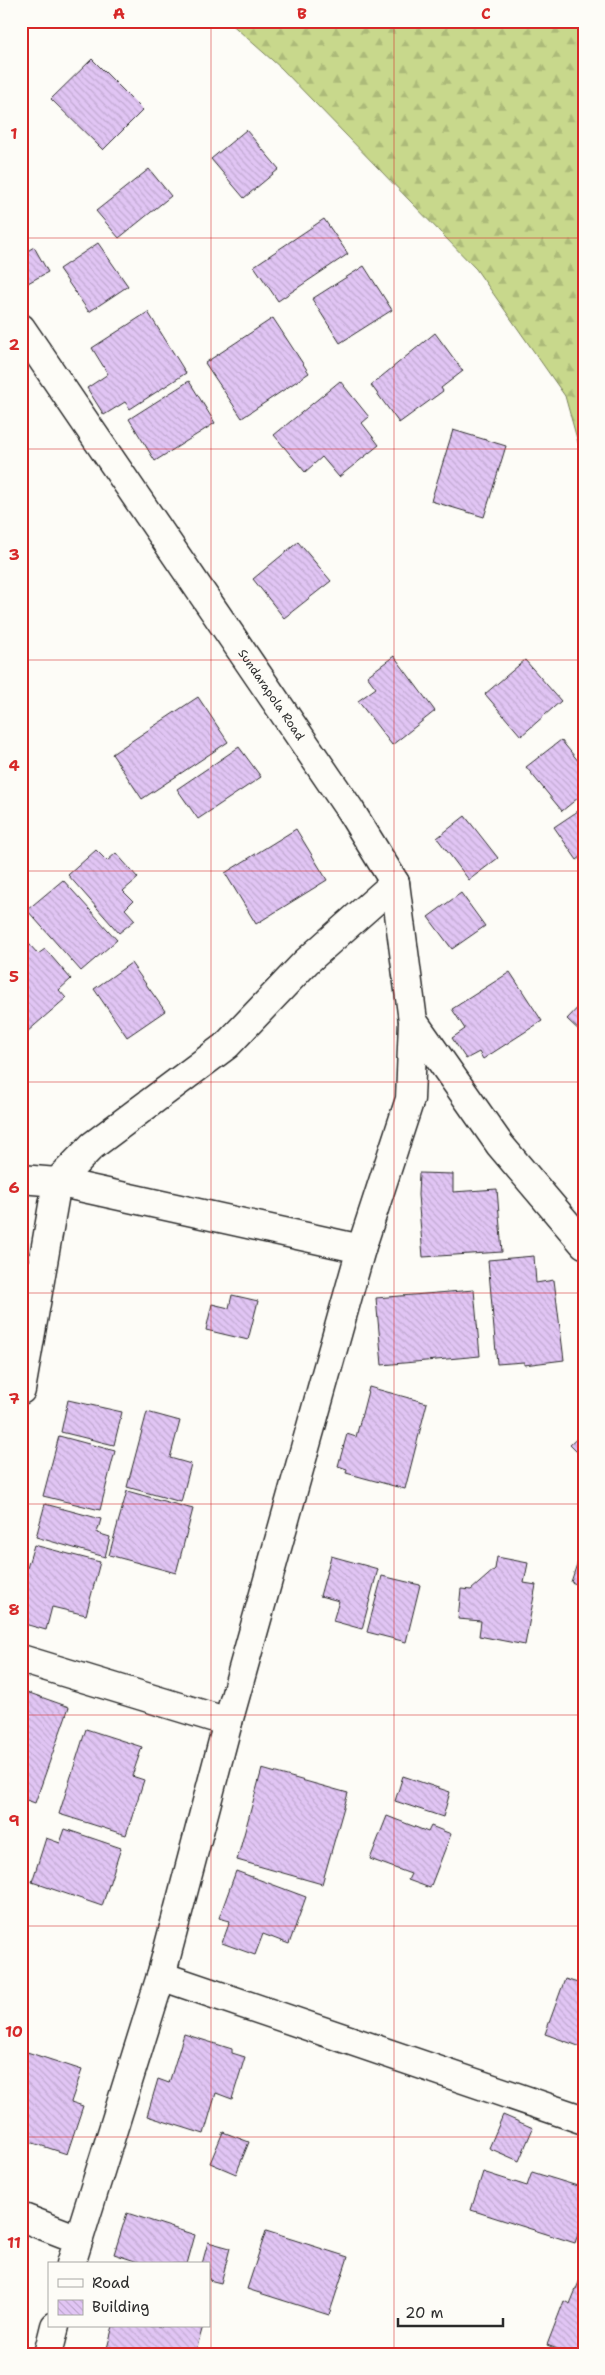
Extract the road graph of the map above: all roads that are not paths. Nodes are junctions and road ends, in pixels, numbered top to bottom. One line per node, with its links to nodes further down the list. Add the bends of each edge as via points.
1 (21, 328): 2 (street, Sundarapola Road, via 350,810)
2 (395, 883): 3 (street, Sundarapola Road); 5 (street, via 306,962 227,1045 92,1146)
3 (414, 1021): 6 (street, via 500,1145); 7 (street, Sundarapola Road, via 410,1099)
4 (21, 1179): 5 (street)
5 (57, 1182): 7 (street); 8 (street)
6 (584, 1244)
7 (361, 1249): 10 (street, Sundarapola Road)
8 (21, 1390)
9 (21, 1659): 10 (street)
10 (228, 1722): 11 (street, Sundarapola Road)
11 (162, 1976): 12 (street); 14 (street, Sundarapola Road)
12 (584, 2120)
13 (21, 2217): 14 (street)
14 (75, 2251)
15 (54, 2328): 16 (street)
16 (48, 2354)

